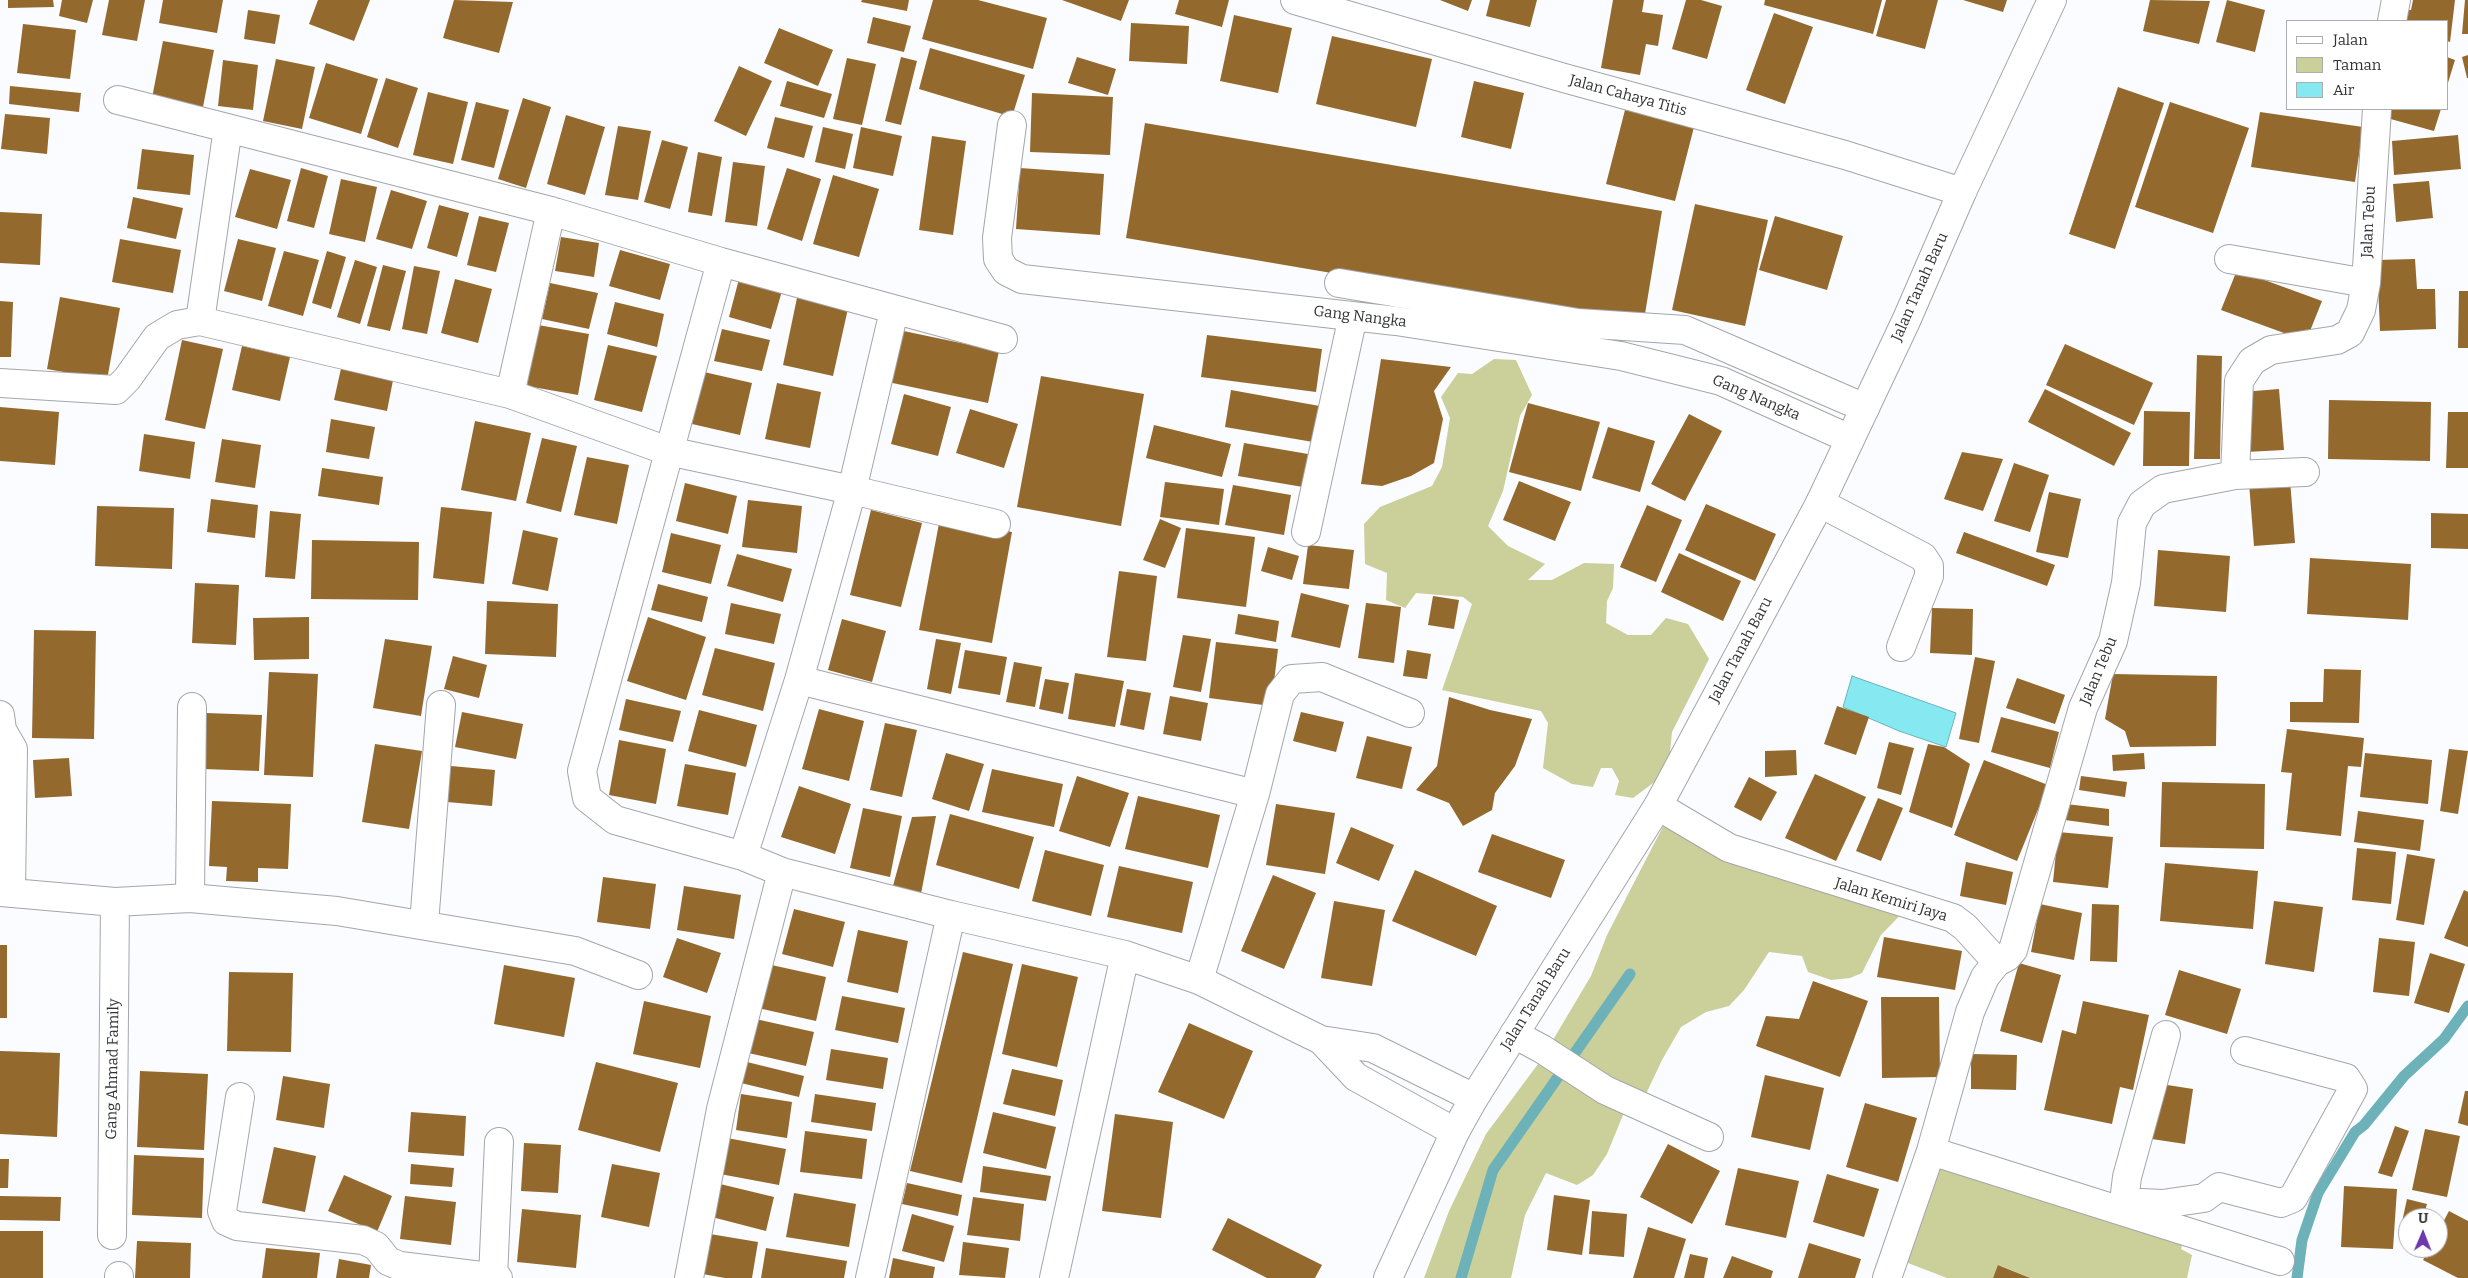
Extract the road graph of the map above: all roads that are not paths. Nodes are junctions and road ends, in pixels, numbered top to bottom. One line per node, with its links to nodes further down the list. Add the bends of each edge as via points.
1 (1295, 0): 9 (street, Jalan Cahaya Titis, via 1845,155)
2 (2052, 0): 9 (street, Jalan Tanah Baru)
3 (2396, 0): 4 (street)
4 (2392, 20)
5 (118, 100): 8 (street)
6 (2377, 110): 14 (street, Jalan Tebu)
7 (1012, 125): 16 (street, Gang Nangka, via 997,238 998,259 1006,271 1022,278)
8 (228, 128): 10 (street); 17 (street)
9 (1962, 192): 21 (street, Jalan Tanah Baru)
10 (551, 211): 12 (street); 20 (street)
11 (2229, 259): 14 (street)
12 (721, 262): 15 (street); 23 (street)
13 (1339, 283): 21 (street, via 1578,323 1685,330)
14 (2366, 283): 25 (street, Jalan Tebu, via 2361,310 2350,333 2337,340 2271,350 2252,361 2239,381)
15 (894, 311): 18 (street); 26 (street)
16 (1353, 316): 22 (street, Gang Nangka, via 1621,356 1721,381); 29 (street)
17 (200, 322): 19 (street, via 177,325 157,337 116,390); 20 (street)
18 (1003, 339)
19 (0, 383)
20 (510, 394): 23 (street)
21 (1865, 408): 22 (street, Jalan Tanah Baru)
22 (1850, 439): 27 (street, Jalan Tanah Baru)
23 (668, 451): 26 (street); 38 (street, via 582,771 587,798 615,820)
24 (2304, 472): 25 (street, Jalan Tebu)
25 (2235, 475): 46 (street, Jalan Tebu, via 2163,490 2142,504 2132,523 2126,583 2113,641 2082,708 2013,950 2008,957)
26 (852, 490): 28 (street); 31 (street)
27 (1830, 508): 30 (street, via 1923,557 1929,566 1929,576); 37 (street, Jalan Tanah Baru)
28 (996, 524)
29 (1306, 532)
30 (1901, 647)
31 (799, 680): 36 (street); 38 (street)
32 (442, 705): 44 (street)
33 (192, 707): 41 (street)
34 (1410, 713): 36 (street, via 1322,677 1292,679 1280,694)
35 (0, 715): 40 (street, via 2,730 13,749)
36 (1255, 794): 48 (street)
37 (1664, 810): 46 (street, Jalan Kemiri Jaya, via 1729,848 1953,918); 49 (street, Jalan Tanah Baru)
38 (743, 856): 39 (street)
39 (782, 872): 43 (street); 64 (street, via 721,1109)
40 (6, 892): 42 (street)
41 (190, 898): 42 (street); 44 (street, via 337,911)
42 (115, 902): 60 (street, Gang Ahmad Family)
43 (951, 915): 45 (street); 65 (street)
44 (424, 924): 47 (street, via 575,952)
45 (1125, 955): 48 (street); 66 (street)
46 (1997, 962): 58 (street, via 1985,977 1970,1012)
47 (638, 975)
48 (1199, 980): 51 (street)
49 (1514, 1034): 54 (street, Jalan Tanah Baru); 56 (street, via 1605,1090)
50 (2166, 1035): 59 (street, via 2127,1177)
51 (1321, 1040): 54 (street, via 1373,1048); 55 (street, via 1356,1076)
52 (2245, 1051): 59 (street, via 2346,1078 2353,1090 2293,1198 2281,1203 2220,1187 2204,1198 2162,1204 2142,1203)
53 (240, 1097): 62 (street, via 222,1211 226,1221 238,1226 363,1240 376,1246 388,1261 400,1266)
54 (1474, 1098): 55 (street, Jalan Tanah Baru)
55 (1455, 1132): 67 (street, Jalan Tanah Baru)
56 (1709, 1138)
57 (499, 1142): 62 (street)
58 (1932, 1151): 59 (street); 68 (street)
59 (2124, 1210): 61 (street)
60 (112, 1235)
61 (2280, 1261)
62 (493, 1277): 63 (street)
63 (498, 1278)
64 (689, 1278)
65 (870, 1278)
66 (1054, 1278)
67 (1388, 1278)
68 (1888, 1278)

